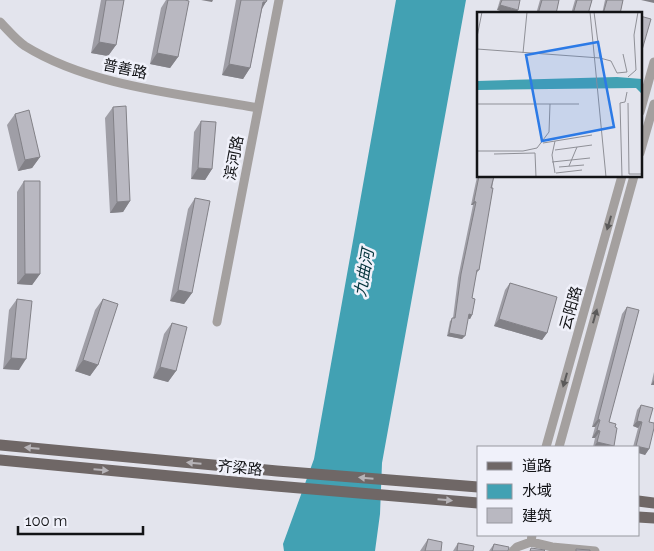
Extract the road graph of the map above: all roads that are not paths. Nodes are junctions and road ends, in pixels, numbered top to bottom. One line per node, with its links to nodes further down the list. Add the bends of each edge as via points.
1 (279, 0): 6 (street, 滨河路)
2 (0, 22): 6 (street, 普善路, via 23,45 54,62 92,76)
3 (654, 62): 5 (street)
4 (654, 104): 7 (street)
5 (642, 105)
6 (258, 108): 10 (street, 滨河路)
7 (642, 146)
8 (621, 178): 12 (street, 云阳路, one-way to 12)
9 (633, 178): 13 (street, 云阳路, one-way to 9)
10 (217, 322)
11 (0, 445): 15 (main road, 齐梁路, one-way to 11)
12 (546, 446)
13 (559, 446)
14 (0, 460): 17 (main road, 齐梁路, one-way to 17)
15 (477, 487)
16 (639, 501): 18 (main road)
17 (477, 503)
18 (654, 503)
19 (639, 517): 20 (main road)
20 (654, 518)
21 (531, 538): 22 (street); 23 (street, via 552,547)
22 (513, 551)
23 (595, 551)

